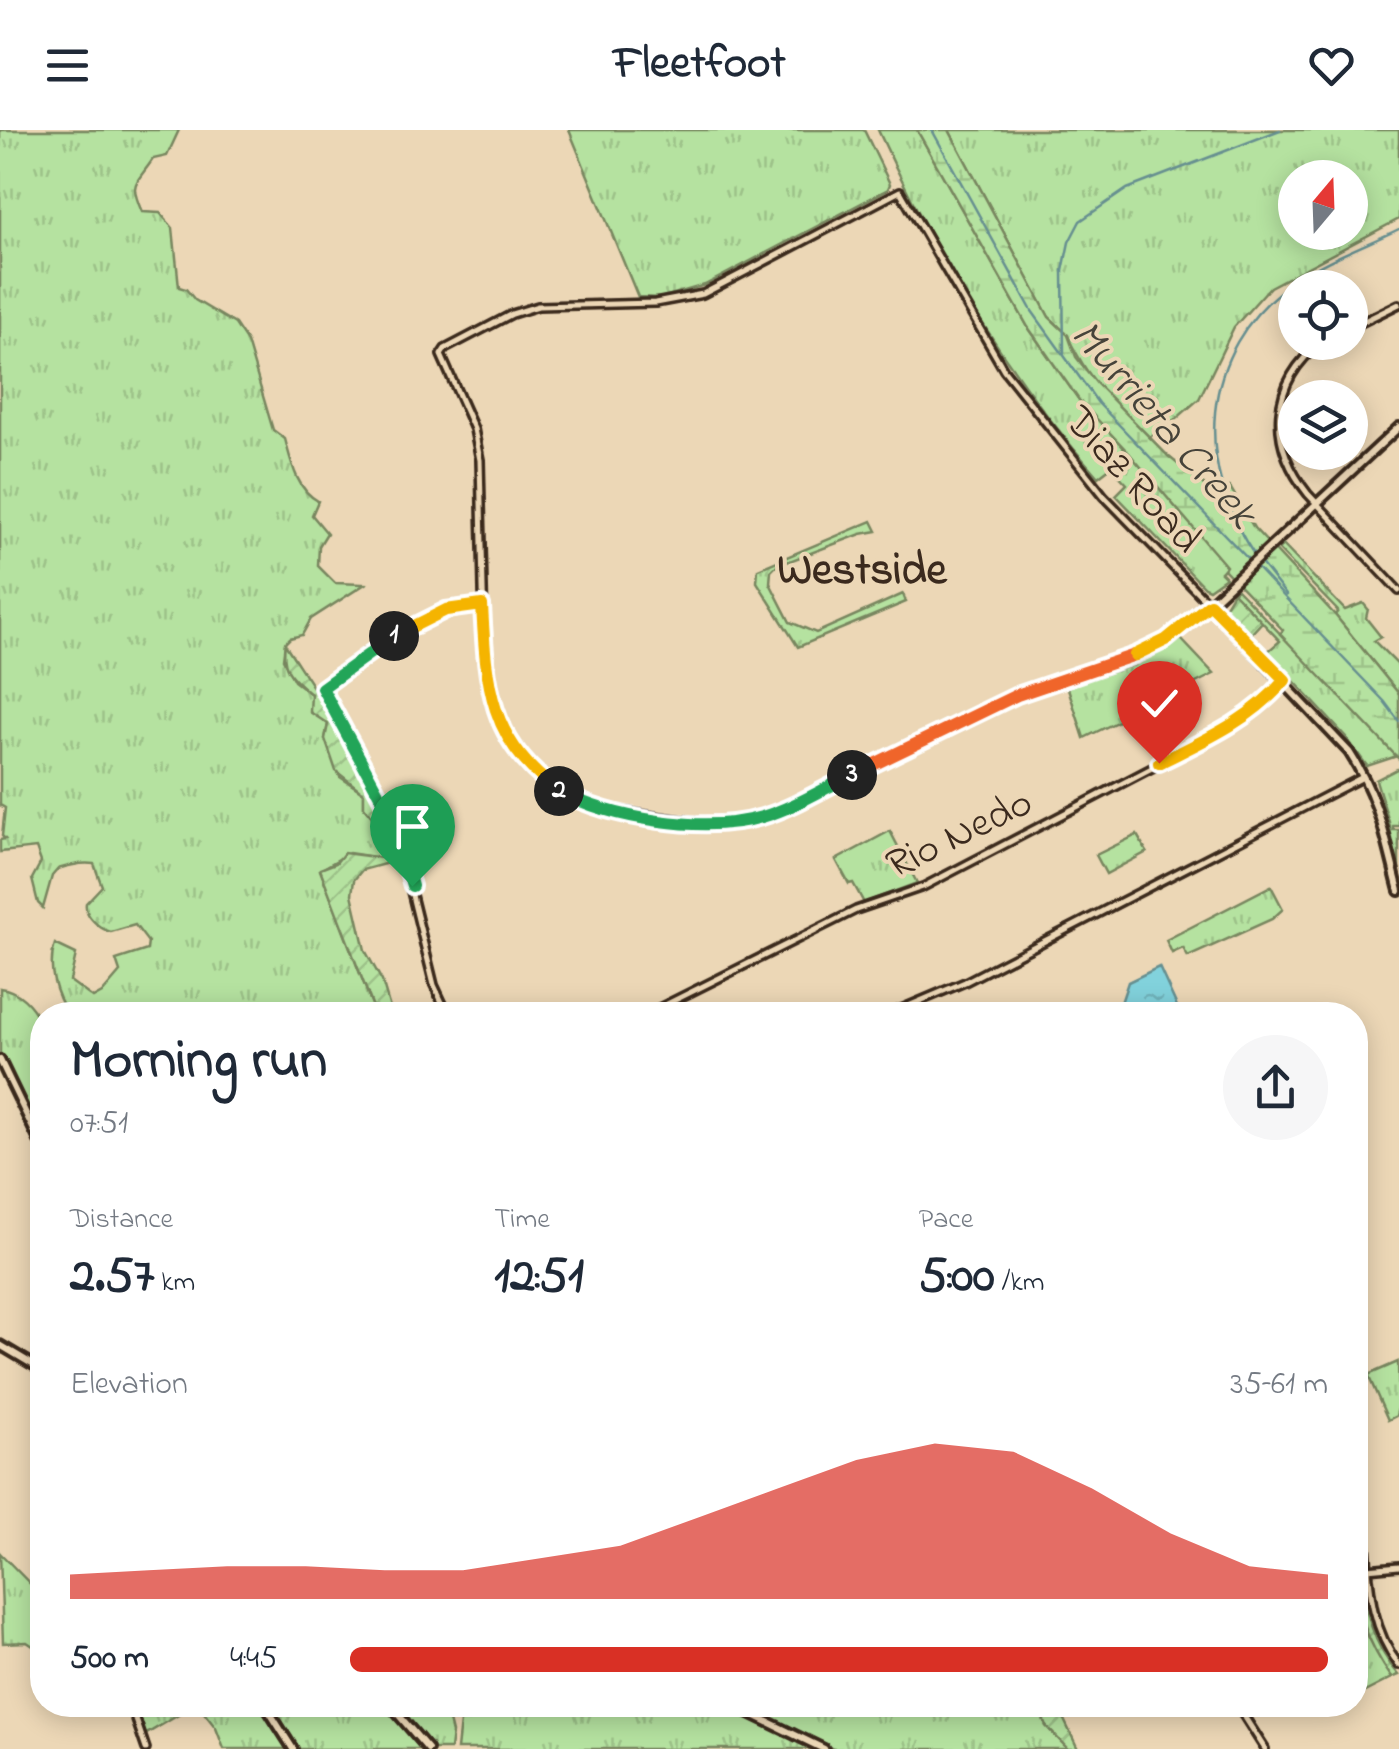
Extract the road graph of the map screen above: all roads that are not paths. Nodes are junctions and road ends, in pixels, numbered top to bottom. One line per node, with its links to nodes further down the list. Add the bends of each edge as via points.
1 (1399, 304): 2 (street)
2 (1368, 319)
3 (1304, 360): 5 (street, via 1288,380 1279,420 1285,457)
4 (1399, 427): 5 (main road)
5 (1317, 504): 6 (street); 7 (main road)
6 (1399, 591)
7 (1210, 604): 8 (street, via 1144,652 1017,695 764,817 710,824 596,808 533,770 492,705); 8 (street, Diaz Road, via 1104,496 1004,370 900,191 703,294 655,303 538,306 445,349 441,355 477,442); 9 (main road, Diaz Road)
8 (482, 605): 12 (street, via 422,619 322,688 394,822)
9 (1285, 680): 10 (main road, Diaz Road); 13 (street, Rio Nedo, via 1229,727 923,888 856,910)
10 (1364, 776): 11 (main road, Diaz Road, via 1380,810); 14 (street)
11 (1399, 892)
12 (442, 1002)
13 (670, 1002)
14 (918, 1002)
15 (0, 1060): 16 (main road)
16 (30, 1122)
17 (0, 1345): 18 (main road)
18 (30, 1363)
19 (1399, 1566): 20 (street)
20 (1368, 1569)
21 (1368, 1578): 22 (street, via 1378,1625)
22 (1399, 1665)
23 (135, 1717): 28 (street)
24 (273, 1717): 29 (main road)
25 (400, 1717): 30 (main road)
26 (758, 1717): 31 (main road)
27 (1245, 1717): 32 (street)
28 (146, 1749)
29 (293, 1749)
30 (428, 1749)
31 (824, 1749)
32 (1265, 1749)

